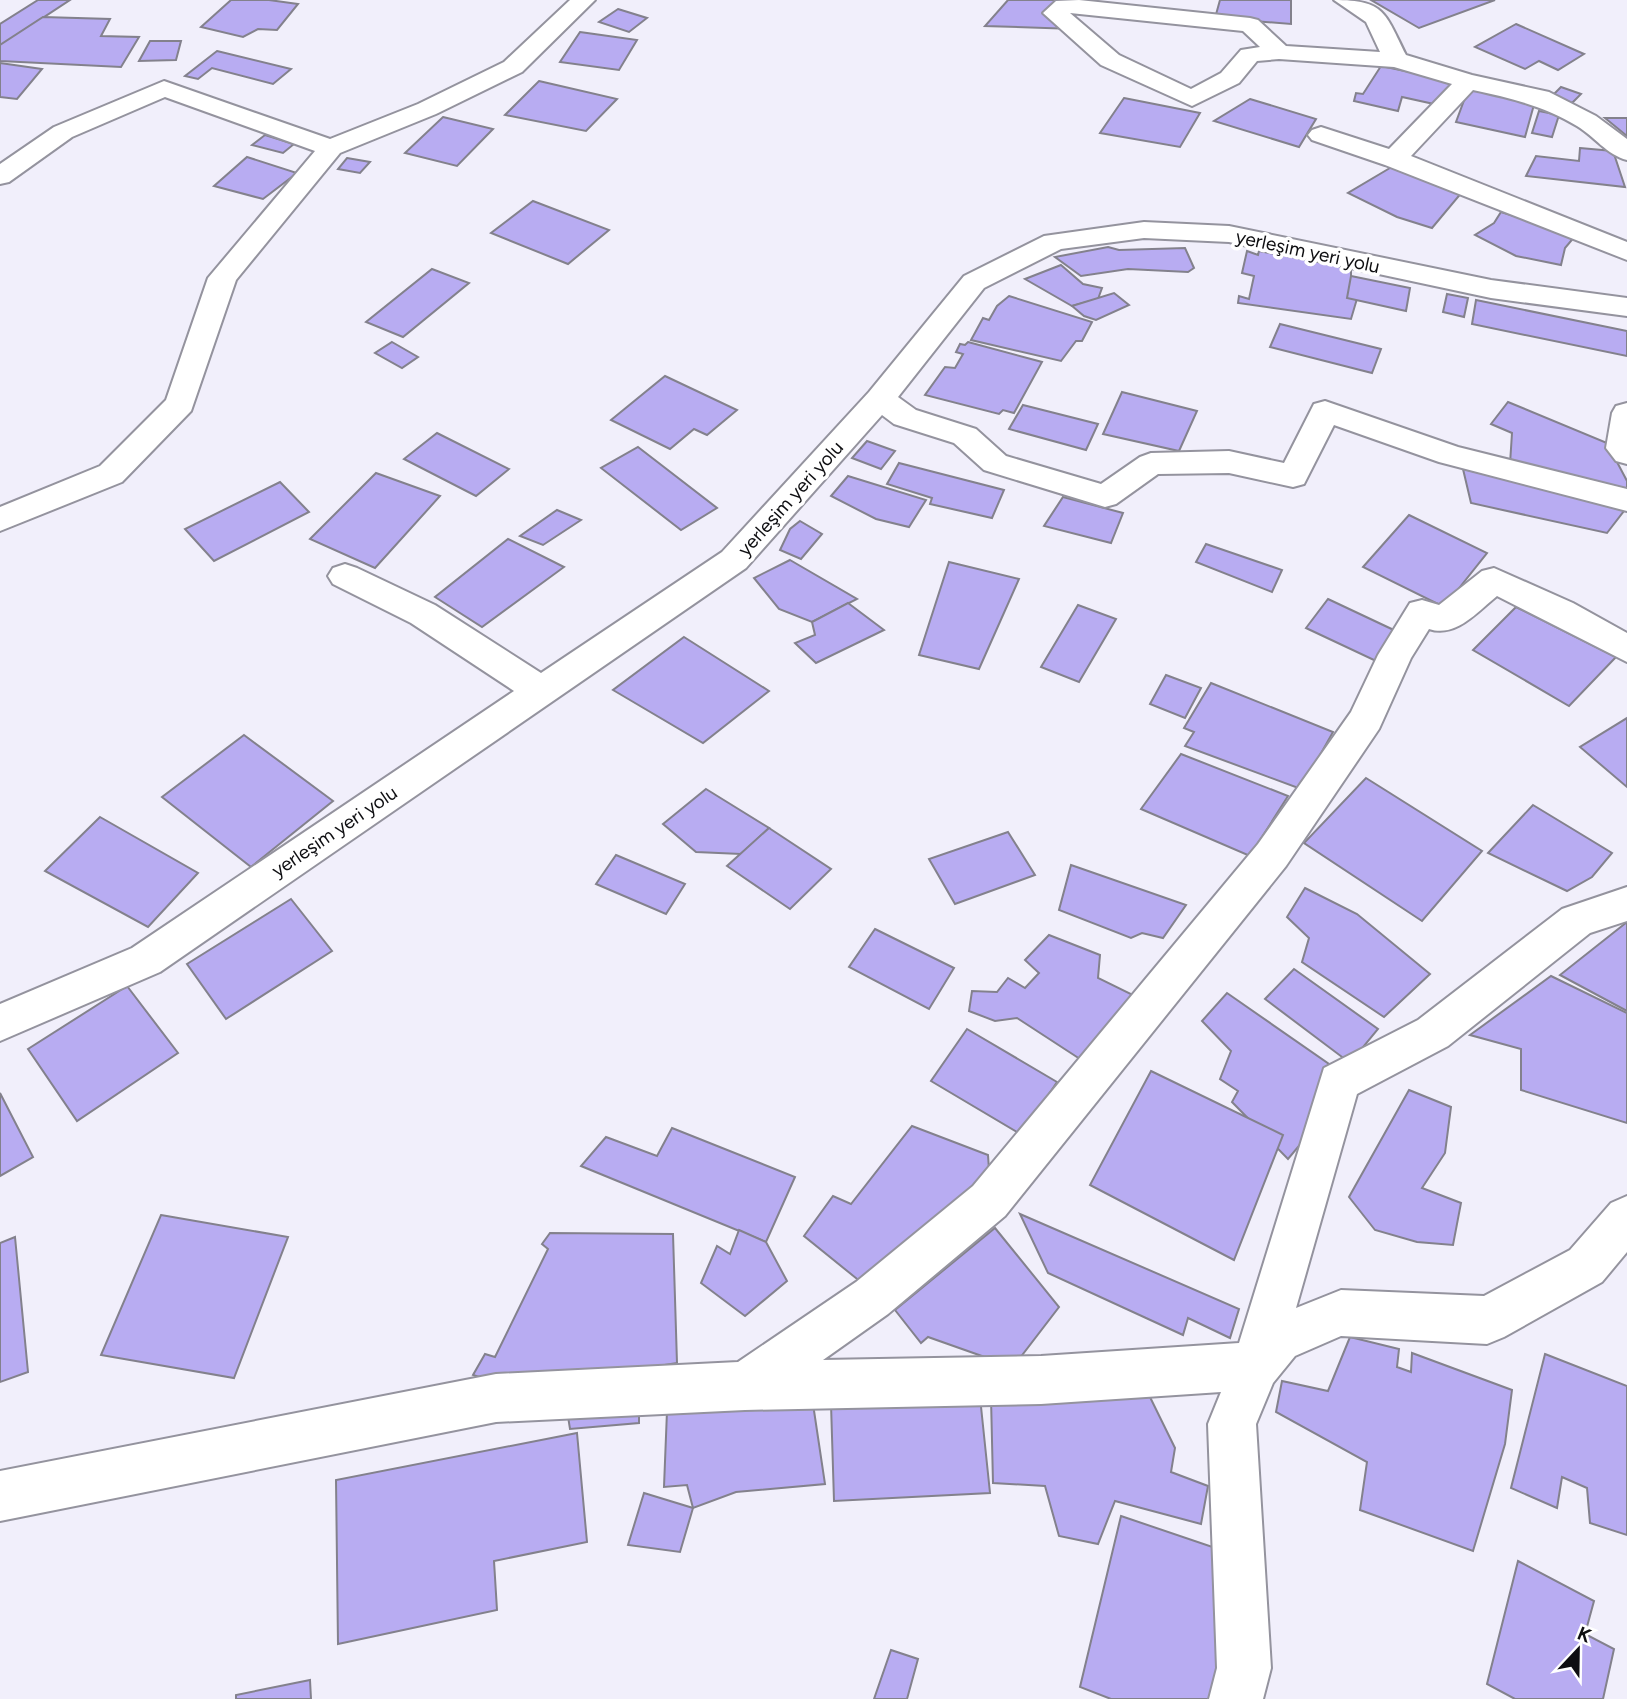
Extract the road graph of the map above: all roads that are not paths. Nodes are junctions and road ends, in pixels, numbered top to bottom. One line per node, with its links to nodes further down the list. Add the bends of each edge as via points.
1 (583, 0): 7 (street, via 513,68)
2 (1346, 0): 4 (street, via 1376,18)
3 (1279, 51): 3 (street, via 1250,55 1230,78 1192,99 1110,60 1055,13 1064,6 1250,25); 4 (street, via 1322,58)
4 (1396, 60): 5 (street)
5 (1467, 82): 8 (street, via 1540,97 1587,121); 9 (street, via 1448,109 1420,130)
6 (1321, 135): 9 (street)
7 (331, 148): 10 (street, via 164,88 63,132); 18 (street, via 222,278 180,404 111,474)
8 (1627, 152)
9 (1394, 159): 11 (street)
10 (0, 176)
11 (1627, 253)
12 (1627, 268): 13 (street)
13 (1622, 310): 14 (street, yerleşim yeri yolu, via 1491,289 1229,234 1144,230 1054,242 974,282)
14 (880, 399): 17 (street, via 905,417 965,436 995,463 1105,496 1151,464 1229,462 1293,476 1325,411 1450,455); 21 (street, yerleşim yeri yolu, via 734,560)
15 (1627, 413): 16 (street)
16 (1625, 450)
17 (1627, 500)
18 (0, 520)
19 (345, 576): 21 (street, via 423,614)
20 (1627, 649): 26 (street, via 1493,580 1442,621 1422,612 1395,655 1366,719 1272,855 989,1201 872,1298)
21 (543, 692): 23 (street, yerleşim yeri yolu, via 146,960)
22 (1627, 904): 25 (street, via 1576,921 1433,1033 1339,1082)
23 (0, 1023)
24 (1627, 1218): 25 (street, via 1586,1266 1487,1320 1341,1313 1278,1339)
25 (1256, 1366): 26 (street, via 1041,1380); 28 (street, via 1232,1423 1244,1668)
26 (745, 1387): 27 (street, via 496,1398)
27 (0, 1496)
28 (1236, 1699)

